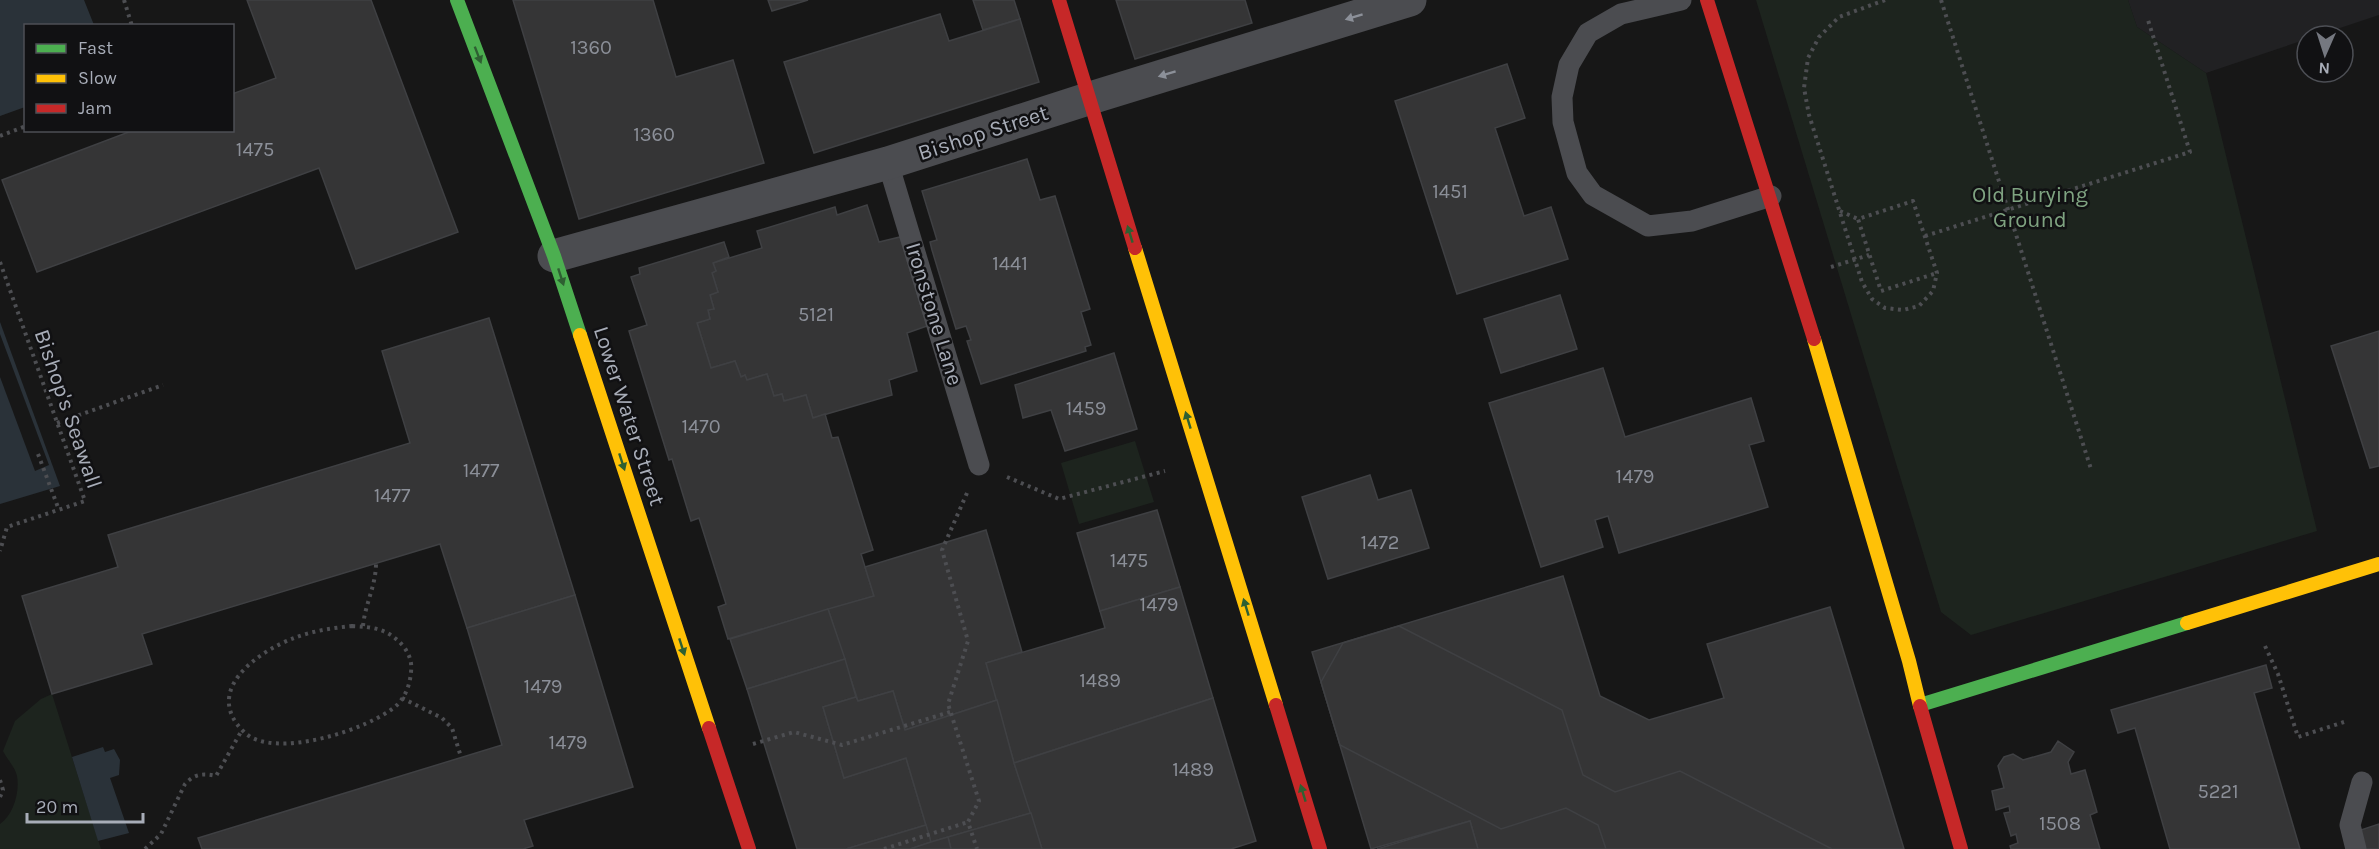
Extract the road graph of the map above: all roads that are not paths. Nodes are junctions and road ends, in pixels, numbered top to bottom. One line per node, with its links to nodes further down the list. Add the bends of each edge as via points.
1 (458, 0): 9 (street, Lower Water Street, one-way to 9)
2 (1059, 0): 6 (street)
3 (1410, 0): 6 (street, Bishop Street, one-way to 6)
4 (1681, 0): 8 (lane, via 1621,14 1588,33 1569,65 1562,97 1563,122 1577,173 1593,195 1648,226 1692,221)
5 (1707, 0): 8 (street)
6 (1088, 99): 7 (street, Bishop Street); 15 (street, one-way to 6)
7 (888, 164): 9 (street, Bishop Street); 10 (lane, Ironstone Lane)
8 (1771, 196): 12 (street)
9 (554, 256): 14 (street, Lower Water Street, one-way to 14)
10 (980, 465)
11 (2379, 564): 12 (street)
12 (1920, 705): 16 (street)
13 (2362, 782): 17 (lane, via 2349,825)
14 (749, 849)
15 (1320, 849)
16 (1961, 849)
17 (2356, 849)

